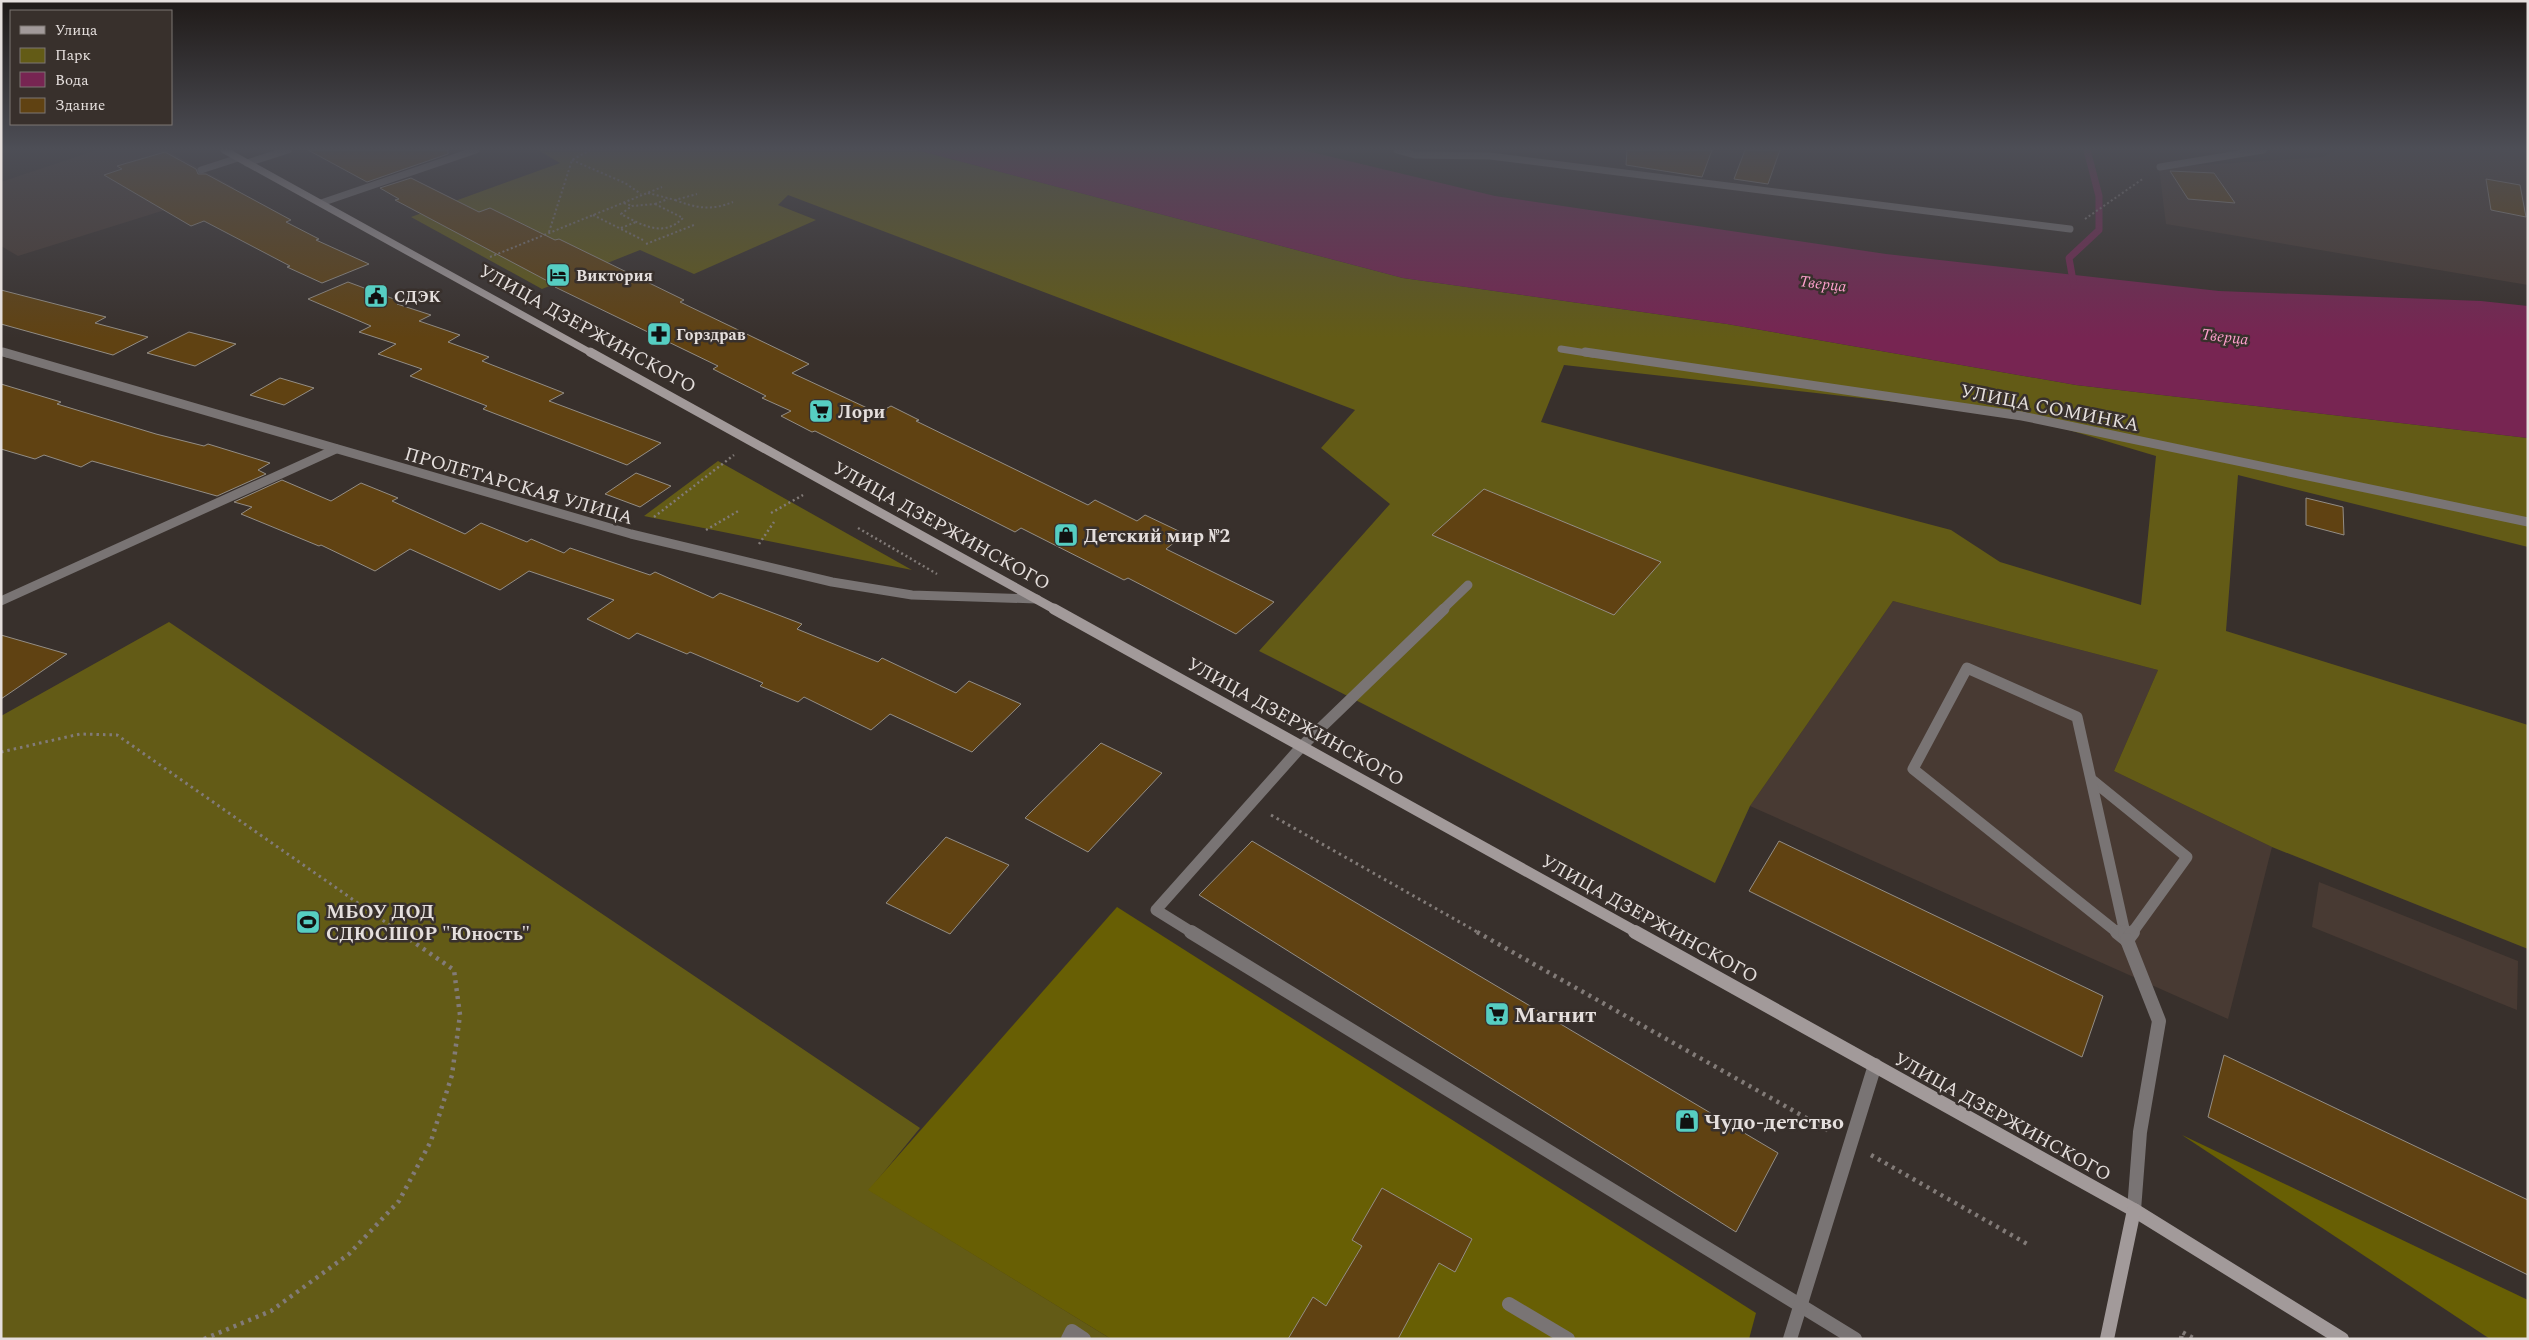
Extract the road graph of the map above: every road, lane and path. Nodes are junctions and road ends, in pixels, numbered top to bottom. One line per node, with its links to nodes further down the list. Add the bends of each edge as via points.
1 (338, 213): 32 (main road, УЛИЦА ДЗЕРЖИНСКОГО)
2 (555, 213): 15 (path)
3 (597, 213): 8 (path)
4 (623, 213): 9 (path)
5 (672, 213): 11 (path, via 683,218)
6 (1939, 213): 13 (street)
7 (2094, 213): 13 (path)
8 (593, 214): 12 (path); 15 (path)
9 (637, 222): 11 (path, via 652,230); 12 (path)
10 (694, 225): 14 (path)
11 (671, 227): 14 (path)
12 (621, 229): 16 (path)
13 (2070, 229)
14 (680, 231): 17 (path)
15 (549, 232): 18 (path)
16 (643, 240)
17 (646, 244)
18 (490, 258)
19 (1561, 349): 27 (street, УЛИЦА СОМИНКА, via 2022,416)
20 (1, 352): 21 (street, ПРОЛЕТАРСКАЯ УЛИЦА)
21 (336, 450): 32 (street, ПРОЛЕТАРСКАЯ УЛИЦА, via 631,534 832,582 912,595); 33 (street)
22 (734, 455): 28 (path)
23 (803, 495): 25 (path)
24 (740, 510): 29 (path)
25 (771, 513)
26 (774, 522): 30 (path)
27 (2528, 522)
28 (646, 523)
29 (700, 534)
30 (758, 546)
31 (1468, 585): 34 (street)
32 (1037, 599): 34 (main road, УЛИЦА ДЗЕРЖИНСКОГО)
33 (1, 601)
34 (1302, 746): 37 (street); 39 (main road, УЛИЦА ДЗЕРЖИНСКОГО)
35 (1, 752): 45 (path, via 80,734 117,735 454,970 460,1014 452,1075 431,1141 399,1201 349,1254 271,1311)
36 (2092, 780): 38 (street); 38 (street, via 2187,857); 38 (street, via 2077,717 1967,668 1912,769)
37 (1251, 803): 40 (path); 44 (street, via 1156,910)
38 (2127, 940): 41 (street, via 2159,1021 2140,1132)
39 (1875, 1065): 40 (street); 41 (main road, УЛИЦА ДЗЕРЖИНСКОГО)
40 (1850, 1143): 42 (path); 44 (street)
41 (2134, 1210): 51 (main road); 54 (main road, УЛИЦА ДЗЕРЖИНСКОГО)
42 (2029, 1245)
43 (1509, 1304): 48 (street)
44 (1799, 1304): 49 (street); 50 (street)
45 (204, 1339)
46 (1068, 1339): 47 (street, via 1072,1332)
47 (1084, 1339)
48 (1568, 1339)
49 (1790, 1339)
50 (1855, 1339)
51 (2108, 1339)
52 (2181, 1339): 53 (path, via 2182,1332)
53 (2195, 1339)
54 (2342, 1339)

